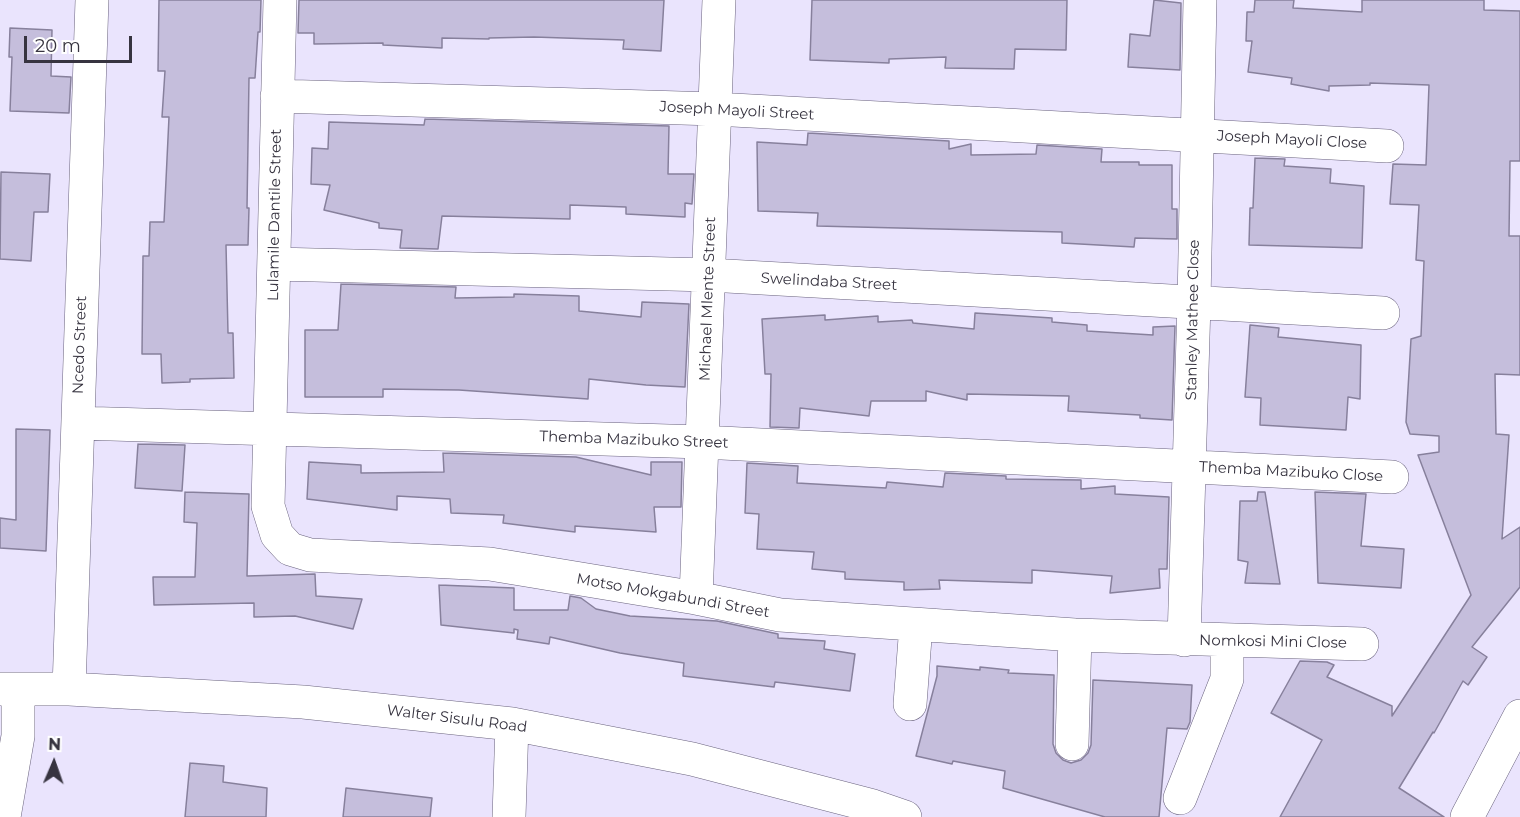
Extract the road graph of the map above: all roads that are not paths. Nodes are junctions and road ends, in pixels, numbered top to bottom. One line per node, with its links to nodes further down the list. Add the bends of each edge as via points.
1 (92, 0): 13 (street, Ncedo Street)
2 (280, 0): 5 (street, Lulamile Dantile Street)
3 (719, 0): 6 (street, Michael Mlente Street)
4 (1200, 0): 7 (street, Stanley Mathee Close)
5 (277, 96): 6 (street, Joseph Mayoli Street); 9 (street, Lulamile Dantile Street)
6 (715, 109): 7 (street, Joseph Mayoli Street); 10 (street, Michael Mlente Street)
7 (1197, 135): 8 (street, Joseph Mayoli Close); 11 (street, Stanley Mathee Close)
8 (1387, 146)
9 (275, 264): 10 (street, Swelindaba Street); 14 (street, Lulamile Dantile Street)
10 (709, 275): 11 (street, Swelindaba Street); 15 (street, Michael Mlente Street)
11 (1194, 303): 12 (street, Swelindaba Street); 16 (street, Stanley Mathee Close)
12 (1383, 313)
13 (78, 423): 14 (street, Themba Mazibuko Street); 25 (street, Ncedo Street)
14 (269, 429): 15 (street, Themba Mazibuko Street); 18 (street, Motso Mokgabundi Street, via 268,506 277,535 290,549 310,555 490,564)
15 (702, 442): 16 (street, Themba Mazibuko Street); 18 (street, Michael Mlente Street)
16 (1189, 466): 17 (street, Themba Mazibuko Close); 21 (street, Stanley Mathee Close)
17 (1392, 477)
18 (696, 598): 19 (street, Motso Mokgabundi Street, via 780,615)
19 (915, 625): 20 (street, Motso Mokgabundi Street); 26 (street)
20 (1075, 635): 21 (street, Motso Mokgabundi Street); 29 (street)
21 (1184, 640): 22 (street, Nomkosi Mini Close)
22 (1227, 641): 23 (street, Nomkosi Mini Close); 30 (street, via 1227,679)
23 (1362, 644)
24 (9, 689): 25 (street, Walter Sisulu Road); 31 (street, via 18,736)
25 (69, 689): 28 (street, Walter Sisulu Road, via 303,702)
26 (910, 704)
27 (1520, 716): 34 (street)
28 (512, 724): 32 (street); 33 (street, Walter Sisulu Road, via 692,759)
29 (1071, 744)
30 (1180, 798)
31 (4, 817)
32 (509, 817)
33 (905, 817)
34 (1467, 817)

